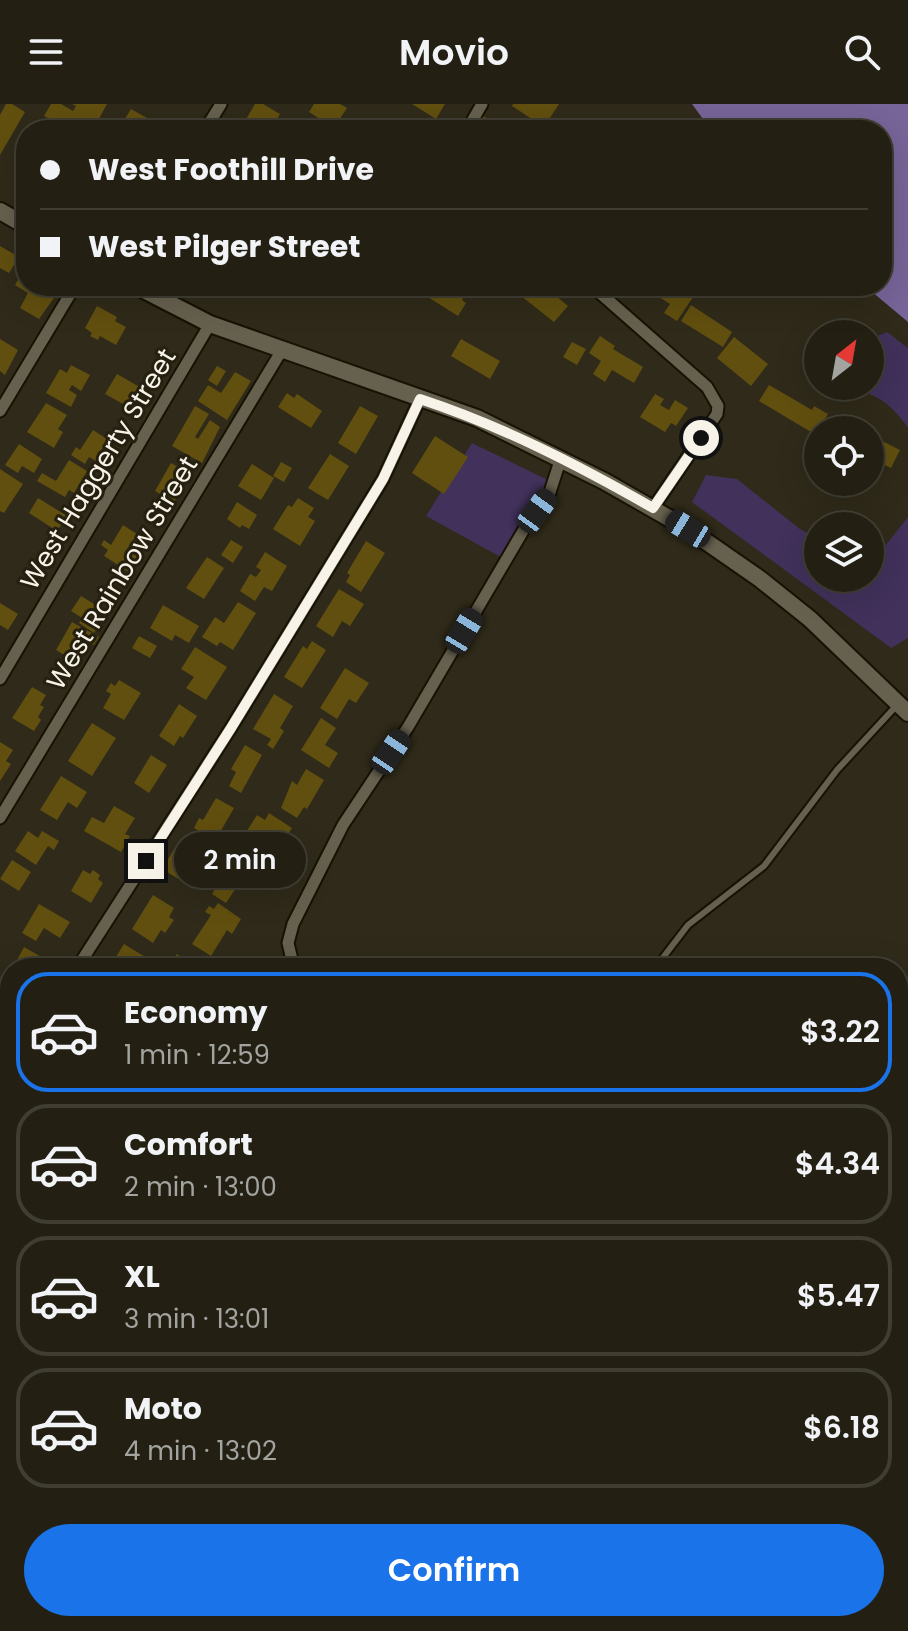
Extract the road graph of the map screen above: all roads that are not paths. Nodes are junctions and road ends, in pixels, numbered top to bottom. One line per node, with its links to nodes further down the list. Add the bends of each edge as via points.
1 (69, 296): 7 (street)
2 (155, 296): 4 (main road)
3 (603, 296): 9 (street, via 707,387 718,406)
4 (210, 324): 5 (main road); 10 (street, West Haggerty Street)
5 (282, 350): 6 (main road); 12 (street, West Rainbow Street)
6 (420, 399): 8 (main road, via 477,418); 13 (street, via 383,479)
7 (0, 411)
8 (561, 458): 9 (main road); 14 (street, via 549,495 343,825 293,924 288,943)
9 (653, 508): 11 (main road, via 760,579)
10 (0, 679)
11 (905, 703): 15 (lane, via 837,770 764,866 688,925)
12 (0, 818)
13 (83, 958)
14 (292, 958)
15 (663, 958)

